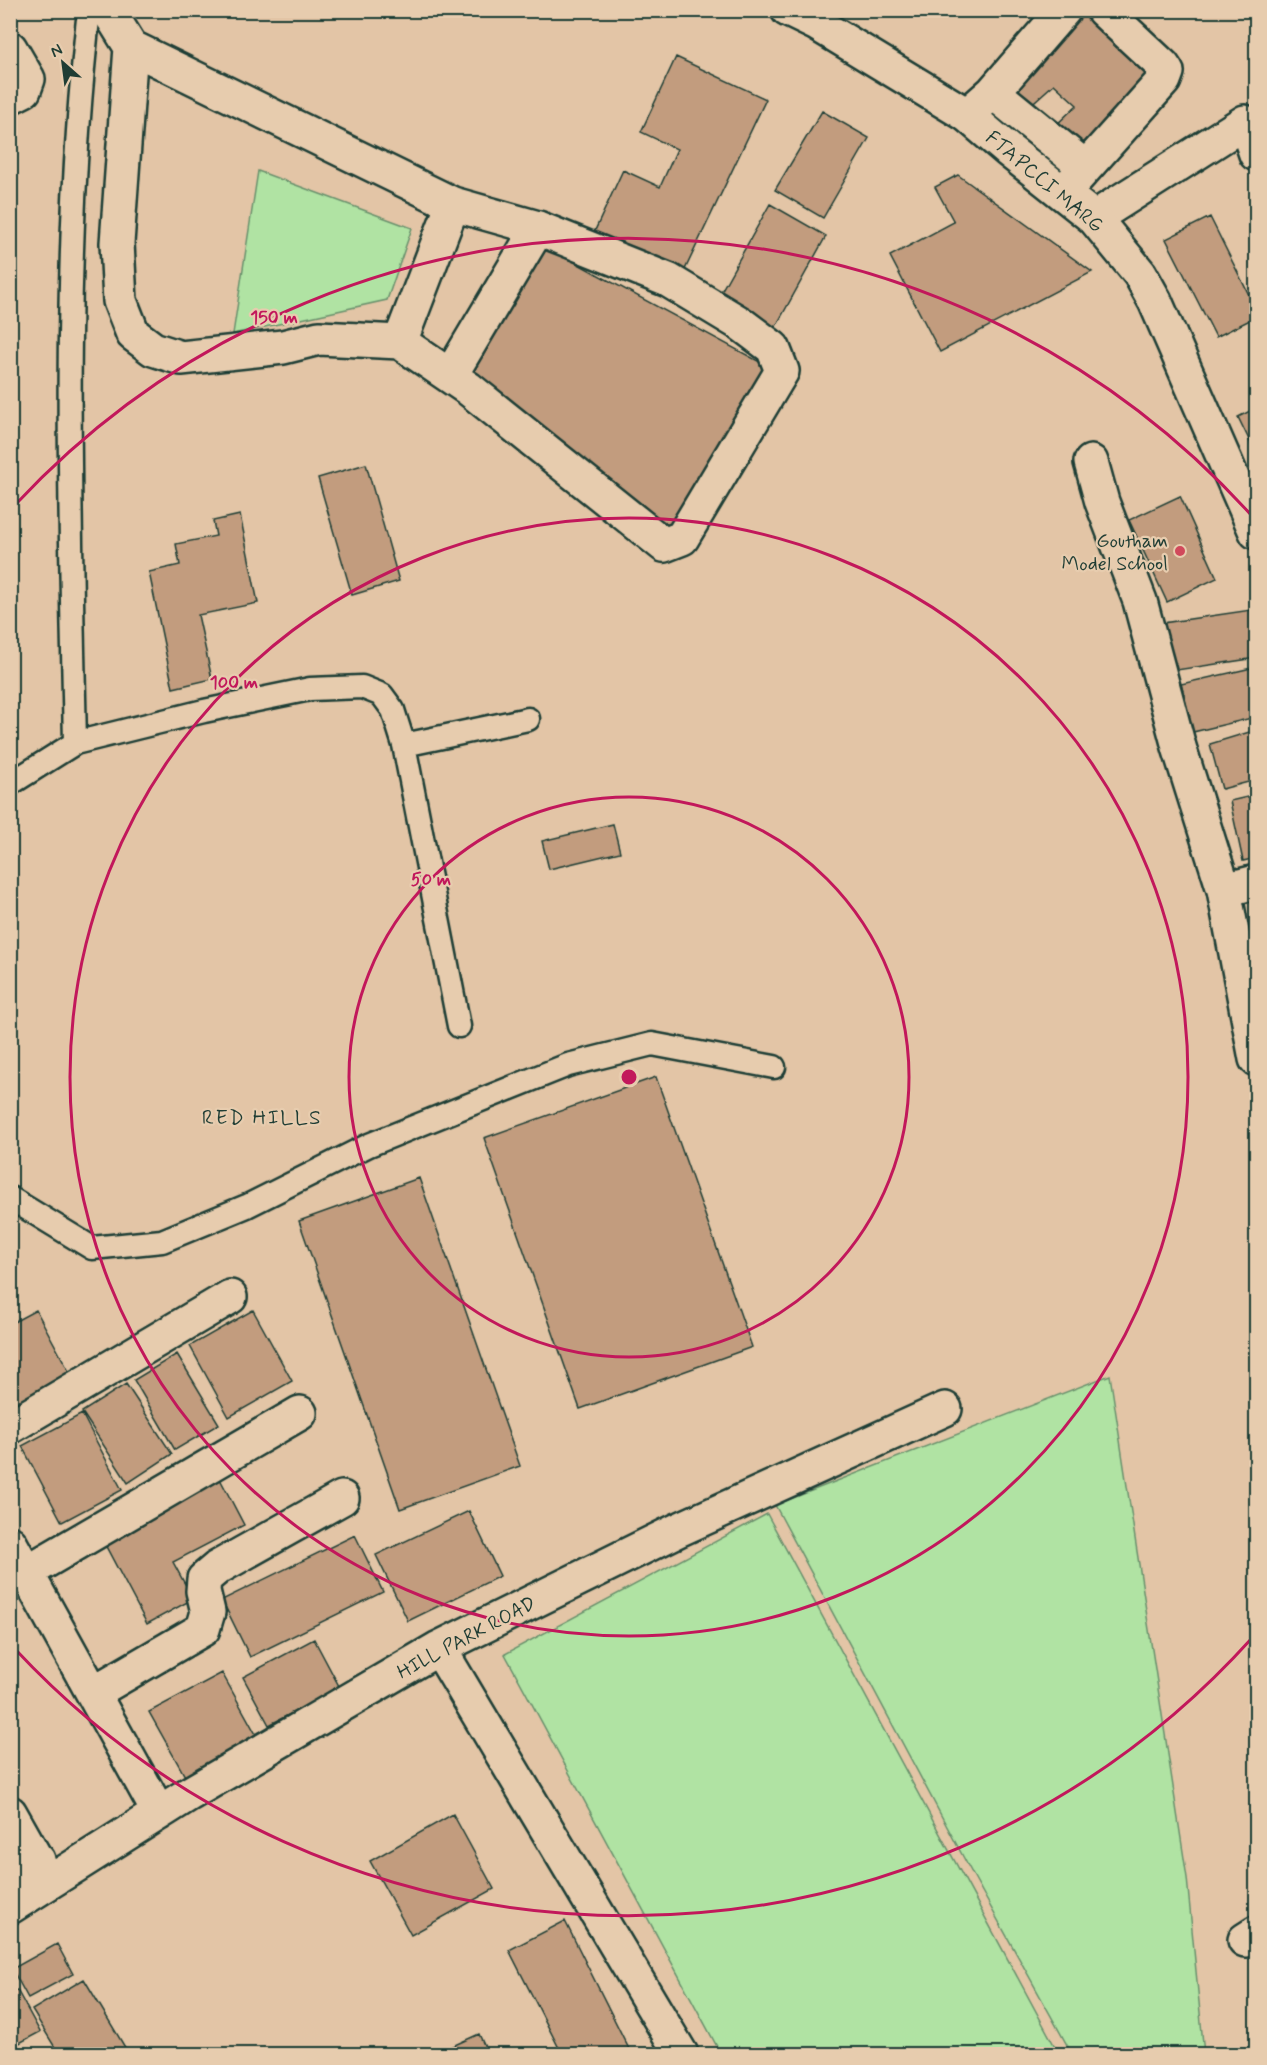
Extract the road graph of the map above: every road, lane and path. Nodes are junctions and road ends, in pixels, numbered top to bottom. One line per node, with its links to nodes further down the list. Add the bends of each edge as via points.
1 (89, 10): 23 (lane, via 75,162 69,403)
2 (108, 10): 6 (street)
3 (788, 10): 10 (street, FTAPCCI MARG)
4 (1064, 10): 8 (street)
5 (1103, 10): 13 (street, via 1167,72)
6 (131, 47): 15 (street); 18 (street, via 117,243 120,301 133,334 153,349 181,358 283,347 319,338)
7 (10, 48): 9 (street, via 28,79 24,90)
8 (993, 92): 10 (street); 13 (street)
9 (10, 97)
10 (967, 115): 14 (street, FTAPCCI MARG)
11 (1251, 119): 12 (street); 16 (street)
12 (1257, 154)
13 (1085, 167): 14 (street)
14 (1063, 193): 16 (street, FTAPCCI MARG)
15 (453, 204): 17 (street); 18 (street)
16 (1094, 218): 21 (street, FTAPCCI MARG, via 1140,274 1155,301)
17 (538, 228): 19 (street); 19 (street, via 668,280 773,348 782,371 682,538 664,545)
18 (400, 342): 19 (street)
19 (450, 376)
20 (1091, 462): 27 (street, via 1140,601 1179,747)
21 (1257, 532)
22 (528, 719): 24 (lane)
23 (75, 743): 24 (lane, via 310,689 362,687 382,695 393,710); 25 (lane)
24 (404, 745): 28 (lane)
25 (10, 784)
26 (1257, 882): 27 (street)
27 (1224, 890): 29 (street)
28 (459, 1026)
29 (1257, 1059)
30 (774, 1067): 31 (lane, via 652,1044 568,1065 369,1145 247,1206 162,1241 92,1248)
31 (10, 1198)
32 (230, 1297): 35 (street)
33 (945, 1409): 39 (street, HILL PARK ROAD, via 678,1530)
34 (300, 1413): 38 (street)
35 (10, 1427)
36 (342, 1498): 40 (street, via 217,1568 204,1579 208,1612 203,1629)
37 (10, 1543): 38 (street)
38 (27, 1572): 40 (street)
39 (439, 1648): 42 (street, HILL PARK ROAD); 45 (street)
40 (93, 1693): 42 (street)
41 (10, 1813): 43 (street)
42 (159, 1813): 43 (street, HILL PARK ROAD)
43 (32, 1873): 44 (street, HILL PARK ROAD)
44 (10, 1907)
45 (674, 2052)

